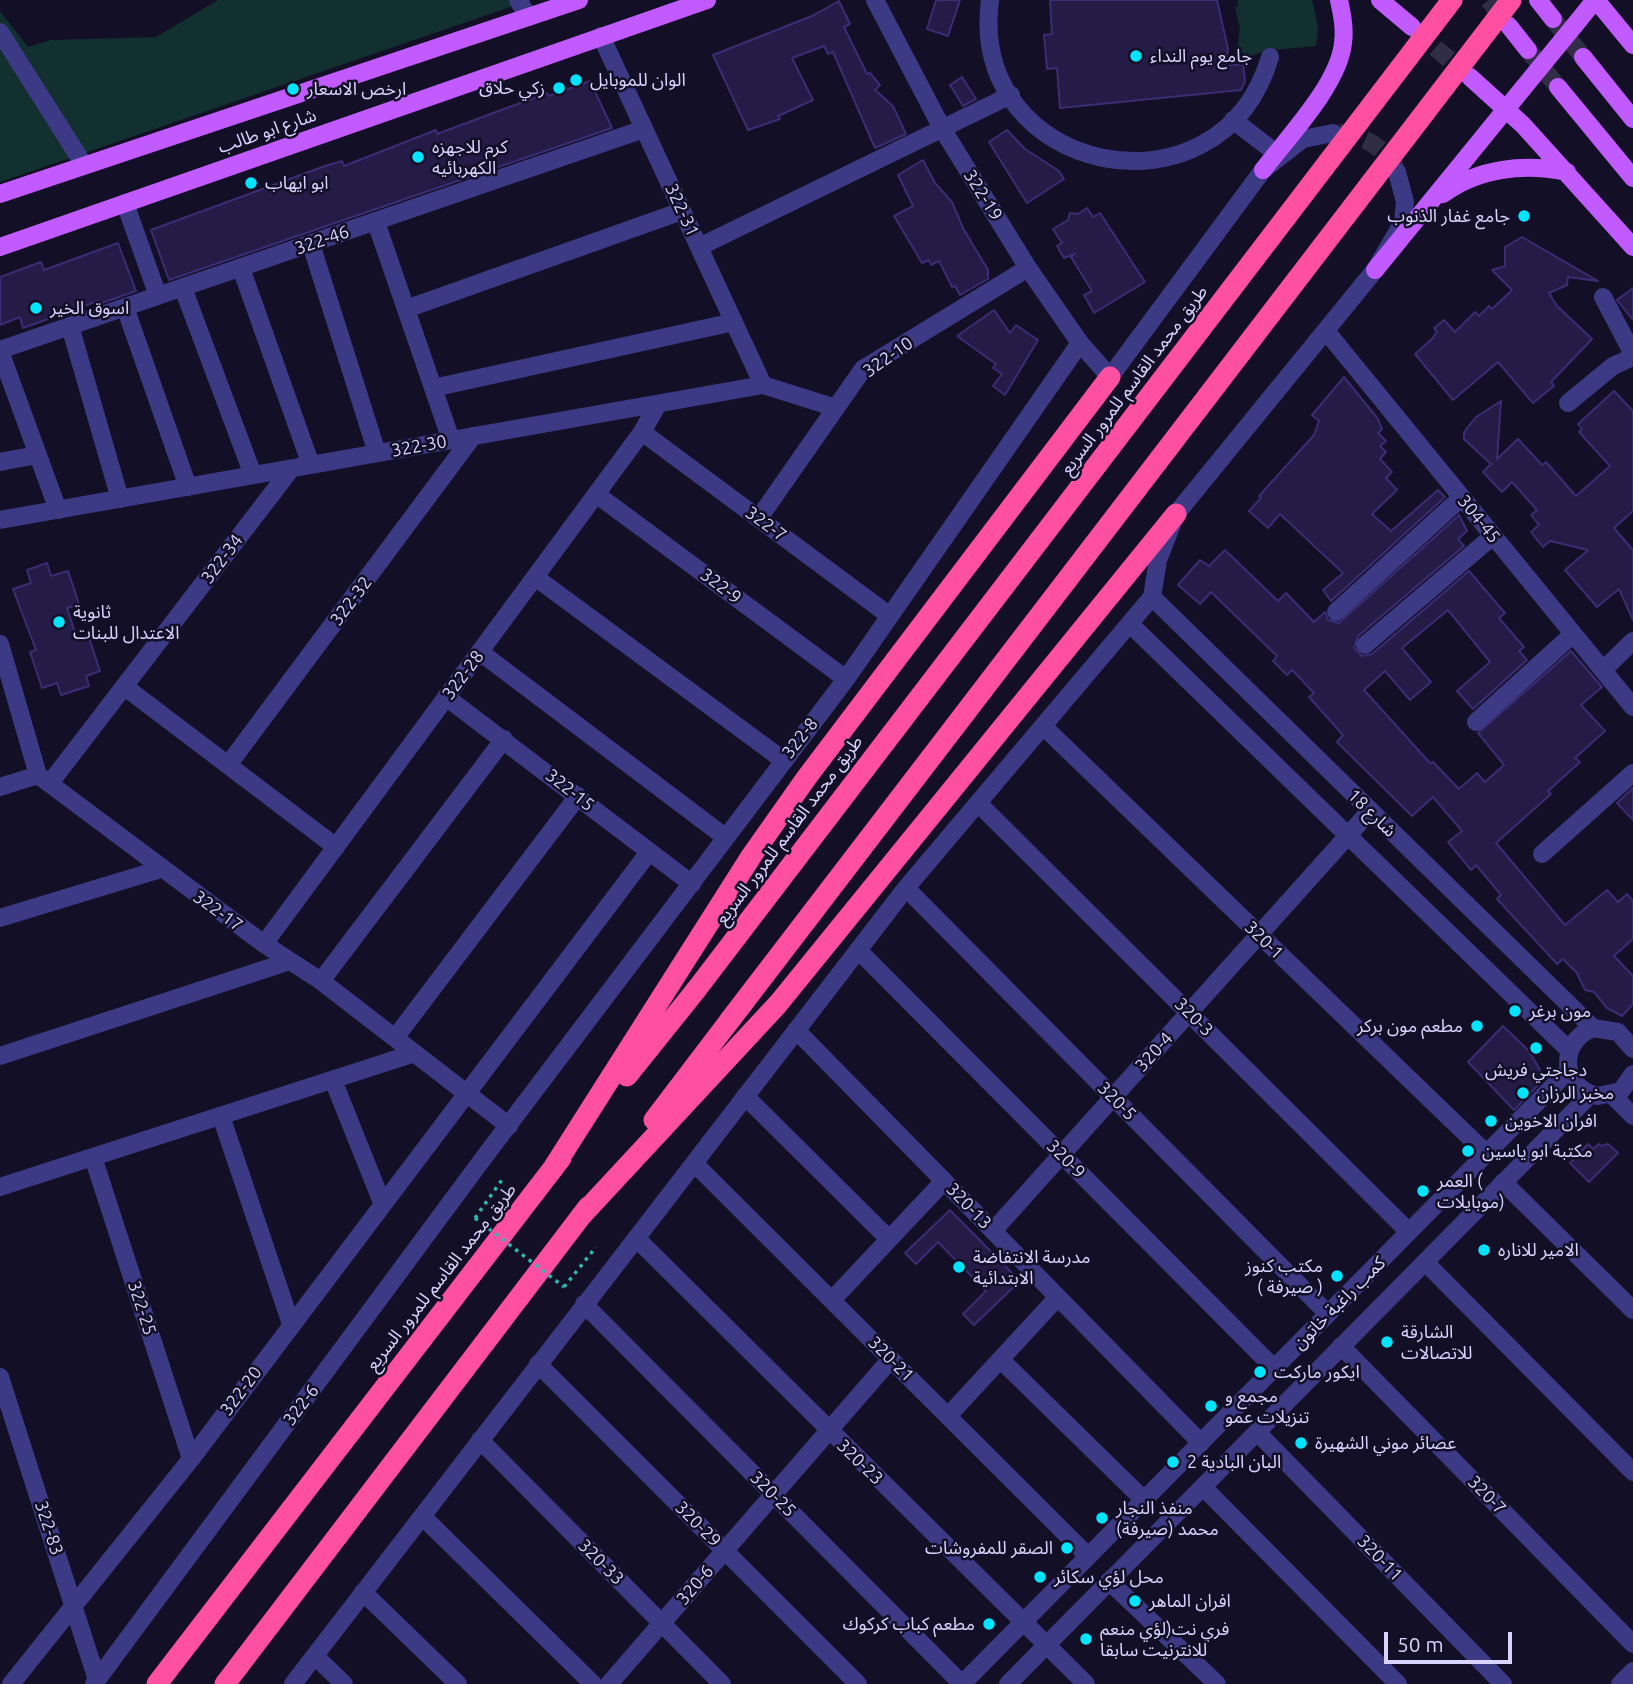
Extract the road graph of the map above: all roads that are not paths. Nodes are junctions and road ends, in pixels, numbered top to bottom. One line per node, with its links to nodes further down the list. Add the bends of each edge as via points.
1 (518, 0): 12 (street)
2 (579, 0): 12 (main road, شارع ابو طالب)
3 (707, 0): 17 (main road, شارع ابو طالب)
4 (875, 0): 29 (street, 322-19)
5 (990, 0): 24 (street, via 987,24 997,72)
6 (1339, 0): 31 (main road, via 1344,30 1341,55)
7 (1380, 0): 15 (main road)
8 (1452, 0): 147 (highway, طريق محمد القاسم للمرور السريع, bridge, via 696,990)
9 (1511, 0): 152 (highway, bridge)
10 (1538, 0): 13 (main road)
11 (1595, 0): 18 (main road); 25 (main road, bridge)
12 (529, 17): 32 (main road, شارع ابو طالب)
13 (1553, 19)
14 (1509, 26): 19 (main road)
15 (1412, 27)
16 (0, 32): 32 (street)
17 (601, 36): 28 (street, 322-31); 38 (main road, شارع ابو طالب)
18 (1633, 45)
19 (1528, 50)
20 (1269, 57): 27 (street, via 1252,100)
21 (1583, 57): 26 (main road)
22 (1470, 77): 25 (main road)
23 (1558, 87): 36 (main road)
24 (1011, 95): 27 (street, via 1023,114 1060,145 1107,162 1156,162 1201,145); 29 (street)
25 (1506, 108): 35 (main road); 39 (main road)
26 (1633, 119)
27 (1233, 120): 31 (street)
28 (644, 130): 40 (street, 322-31); 41 (street, 322-46)
29 (943, 130): 44 (street); 47 (street, 322-19)
30 (1332, 133): 33 (street, via 1303,139)
31 (1276, 153): 33 (main road)
32 (84, 165): 37 (main road, شارع ابو طالب)
33 (1264, 170): 60 (street)
34 (1397, 172): 48 (street, via 1405,202 1403,222)
35 (1567, 172): 39 (main road, via 1529,167 1488,173 1447,191); 45 (main road)
36 (1633, 178)
37 (0, 194)
38 (125, 203): 43 (main road, شارع ابو طالب); 50 (street)
39 (1429, 205): 48 (main road)
40 (682, 211): 44 (street, 322-31); 53 (street)
41 (376, 222): 42 (street, 322-46); 53 (street)
42 (311, 244): 46 (street, 322-46); 69 (street)
43 (0, 247)
44 (699, 247): 54 (street, 322-31)
45 (1633, 247)
46 (241, 268): 49 (street, 322-46); 72 (street)
47 (1028, 268): 57 (street, 322-19); 65 (street, 322-10, via 863,369)
48 (1376, 270): 56 (street)
49 (183, 288): 50 (street, 322-46); 74 (street)
50 (158, 296): 52 (street, 322-46)
51 (1603, 297): 59 (street)
52 (125, 307): 55 (street, 322-46); 75 (street)
53 (406, 309): 62 (street)
54 (734, 322): 61 (street, 322-31); 62 (street)
55 (69, 326): 58 (street, 322-46); 78 (street)
56 (1326, 331): 77 (street, 304-45); 80 (street)
57 (1080, 343): 60 (street, 322-19); 87 (street, 322-8)
58 (0, 351): 70 (street)
59 (1633, 355): 63 (street)
60 (1110, 377): 147 (highway, via 752,855)
61 (763, 385): 64 (street, 322-30); 65 (street, 322-30)
62 (433, 388): 68 (street)
63 (1568, 403)
64 (658, 404): 66 (street, 322-28); 67 (street, 322-30)
65 (836, 408): 81 (street, 322-10)
66 (642, 432): 76 (street, 322-28); 81 (street, 322-7)
67 (473, 436): 68 (street, 322-30); 103 (street, 322-32)
68 (451, 440): 69 (street, 322-30)
69 (377, 453): 72 (street, 322-30)
70 (37, 455): 71 (street); 79 (street)
71 (0, 462)
72 (311, 465): 73 (street, 322-30)
73 (291, 468): 74 (street, 322-30); 96 (street, 322-34)
74 (253, 475): 75 (street, 322-30)
75 (188, 487): 78 (street, 322-30)
76 (596, 494): 84 (street, 322-28); 95 (street, 322-9)
77 (1462, 497): 83 (street, 304-45); 86 (street)
78 (120, 499): 79 (street, 322-30)
79 (58, 510): 82 (street, 322-30)
80 (1176, 514): 85 (street, via 1158,559); 152 (highway, via 778,1004)
81 (759, 518): 87 (street, 322-7)
82 (0, 520)
83 (1493, 536): 89 (street, 304-45); 91 (street)
84 (535, 577): 93 (street, 322-28); 102 (street)
85 (1152, 597): 88 (street); 109 (street, شارع 18)
86 (1336, 612)
87 (890, 616): 95 (street, 322-8)
88 (1130, 624): 100 (street); 110 (street, شارع 18)
89 (1573, 634): 94 (street, 304-45); 99 (street)
90 (1633, 641): 94 (street)
91 (1365, 645)
92 (1, 648): 105 (street)
93 (480, 652): 97 (street, 322-28); 111 (street)
94 (1603, 670): 98 (street, 304-45)
95 (846, 679): 102 (street, 322-8)
96 (125, 687): 103 (street); 105 (street, 322-34)
97 (446, 697): 101 (street, 322-15); 112 (street, 322-28)
98 (1633, 707)
99 (1476, 722)
100 (1043, 726): 108 (street); 119 (street, 320-1)
101 (503, 739): 107 (street, 322-15); 123 (street)
102 (783, 760): 111 (street, 322-8)
103 (228, 765): 112 (street)
104 (1633, 773): 114 (street)
105 (44, 779): 106 (street); 115 (street, 322-17)
106 (0, 787)
107 (578, 796): 113 (street, 322-15); 127 (street)
108 (978, 803): 117 (street); 124 (street, 320-3)
109 (1370, 811): 110 (street, 320-4); 125 (street, شارع 18)
110 (1348, 836): 119 (street, 320-4); 129 (street, شارع 18)
111 (725, 837): 116 (street, 322-8)
112 (336, 847): 120 (street, 322-28)
113 (649, 852): 116 (street, 322-15); 135 (street, 322-20)
114 (1542, 854)
115 (161, 869): 118 (street); 120 (street, 322-17)
116 (692, 884): 142 (street, 322-8)
117 (906, 888): 121 (street); 139 (street, 320-5)
118 (0, 918)
119 (1259, 935): 124 (street, 320-4); 143 (street, 320-1)
120 (264, 944): 122 (street, 322-17)
121 (858, 950): 126 (street); 144 (street, 320-9)
122 (290, 961): 123 (street, 322-17); 131 (street)
123 (321, 981): 127 (street, 322-17)
124 (1189, 1013): 139 (street, 320-4); 154 (street, 320-3)
125 (1593, 1028): 128 (street); 129 (street, via 1578,1036)
126 (796, 1030): 138 (street); 148 (street, 320-13)
127 (395, 1038): 130 (street, 322-17)
128 (1630, 1038)
129 (1569, 1051): 132 (street)
130 (415, 1054): 134 (street); 135 (street, 322-17)
131 (0, 1056)
132 (1568, 1071): 136 (street, via 1576,1086); 143 (street, كمب راغبة خاتون)
133 (1633, 1074): 137 (street, via 1628,1084)
134 (333, 1080): 140 (street); 151 (street)
135 (468, 1095): 142 (street, 322-17); 151 (street, 322-20)
136 (1590, 1095): 137 (street); 149 (street, كمب راغبة خاتون)
137 (1612, 1095): 141 (street)
138 (745, 1096): 146 (street); 156 (street)
139 (1113, 1097): 144 (street, 320-4); 162 (street, 320-5)
140 (221, 1116): 145 (street); 163 (street)
141 (1633, 1116)
142 (509, 1126): 192 (street, 322-6)
143 (1487, 1154): 154 (street, كمب راغبة خاتون)
144 (1062, 1155): 153 (street, 320-4); 168 (street, 320-9)
145 (93, 1157): 150 (street); 175 (street, 322-25)
146 (694, 1163): 155 (street); 159 (street, 320-21)
147 (552, 1170): 194 (highway, طريق محمد القاسم للمرور السريع)
148 (944, 1181): 153 (street, 320-13); 156 (street)
149 (1503, 1182): 157 (street, كمب راغبة خاتون); 161 (street)
150 (0, 1187)
151 (383, 1205): 163 (street, 322-20)
152 (581, 1216): 195 (highway)
153 (993, 1231): 158 (street, 320-13)
154 (1409, 1232): 162 (street, كمب راغبة خاتون)
155 (636, 1238): 160 (street); 171 (street, 320-23)
156 (889, 1239): 159 (street)
157 (1425, 1262): 164 (street, كمب راغبة خاتون); 176 (street)
158 (1058, 1297): 166 (street); 174 (street, 320-13)
159 (832, 1300): 165 (street, 320-21)
160 (584, 1304): 167 (street); 178 (street, 320-25)
161 (1633, 1310)
162 (1328, 1314): 168 (street, كمب راغبة خاتون)
163 (291, 1324): 175 (street, 322-20)
164 (1341, 1346): 172 (street, كمب راغبة خاتون); 189 (street, 320-7)
165 (891, 1359): 170 (street, 320-21); 171 (street, 320-6)
166 (1001, 1360): 170 (street); 179 (street)
167 (538, 1364): 173 (street); 181 (street, 320-29)
168 (1275, 1368): 174 (street, كمب راغبة خاتون)
169 (0, 1377): 185 (street, 322-83)
170 (948, 1416): 182 (street, 320-21)
171 (828, 1431): 178 (street, 320-6); 186 (street, 320-23)
172 (1257, 1432): 177 (street, كمب راغبة خاتون); 208 (street, 320-11)
173 (480, 1440): 180 (street); 187 (street, 320-33)
174 (1201, 1443): 179 (street, كمب راغبة خاتون)
175 (191, 1459): 185 (street, 322-20)
176 (1633, 1472)
177 (1203, 1487): 183 (street, كمب راغبة خاتون); 207 (street)
178 (774, 1494): 181 (street, 320-6); 203 (street, 320-25)
179 (1144, 1500): 182 (street, كمب راغبة خاتون)
180 (422, 1516): 184 (street); 199 (street)
181 (725, 1551): 187 (street, 320-6); 202 (street, 320-29)
182 (1088, 1556): 186 (street, كمب راغبة خاتون)
183 (1109, 1581): 188 (street, كمب راغبة خاتون); 206 (street)
184 (363, 1592): 190 (street); 198 (street)
185 (73, 1604): 192 (street, 322-83); 193 (street, 322-20)
186 (1024, 1622): 188 (street, 320-23); 203 (street, كمب راغبة خاتون)
187 (662, 1623): 200 (street, 320-6); 201 (street, 320-33)
188 (1047, 1644): 204 (street, كمب راغبة خاتون); 205 (street, 320-23)
189 (1633, 1644)
190 (315, 1656): 196 (street); 197 (street)
191 (1633, 1671): 209 (street)
192 (96, 1682)
193 (11, 1684)
194 (157, 1684)
195 (225, 1684)
196 (293, 1684)
197 (344, 1684)
198 (458, 1684)
199 (593, 1684)
200 (609, 1684)
201 (722, 1684)
202 (858, 1684)
203 (962, 1684)
204 (1008, 1684)
205 (1086, 1684)
206 (1217, 1684)
207 (1398, 1684)
208 (1503, 1684)
209 (1620, 1684)

